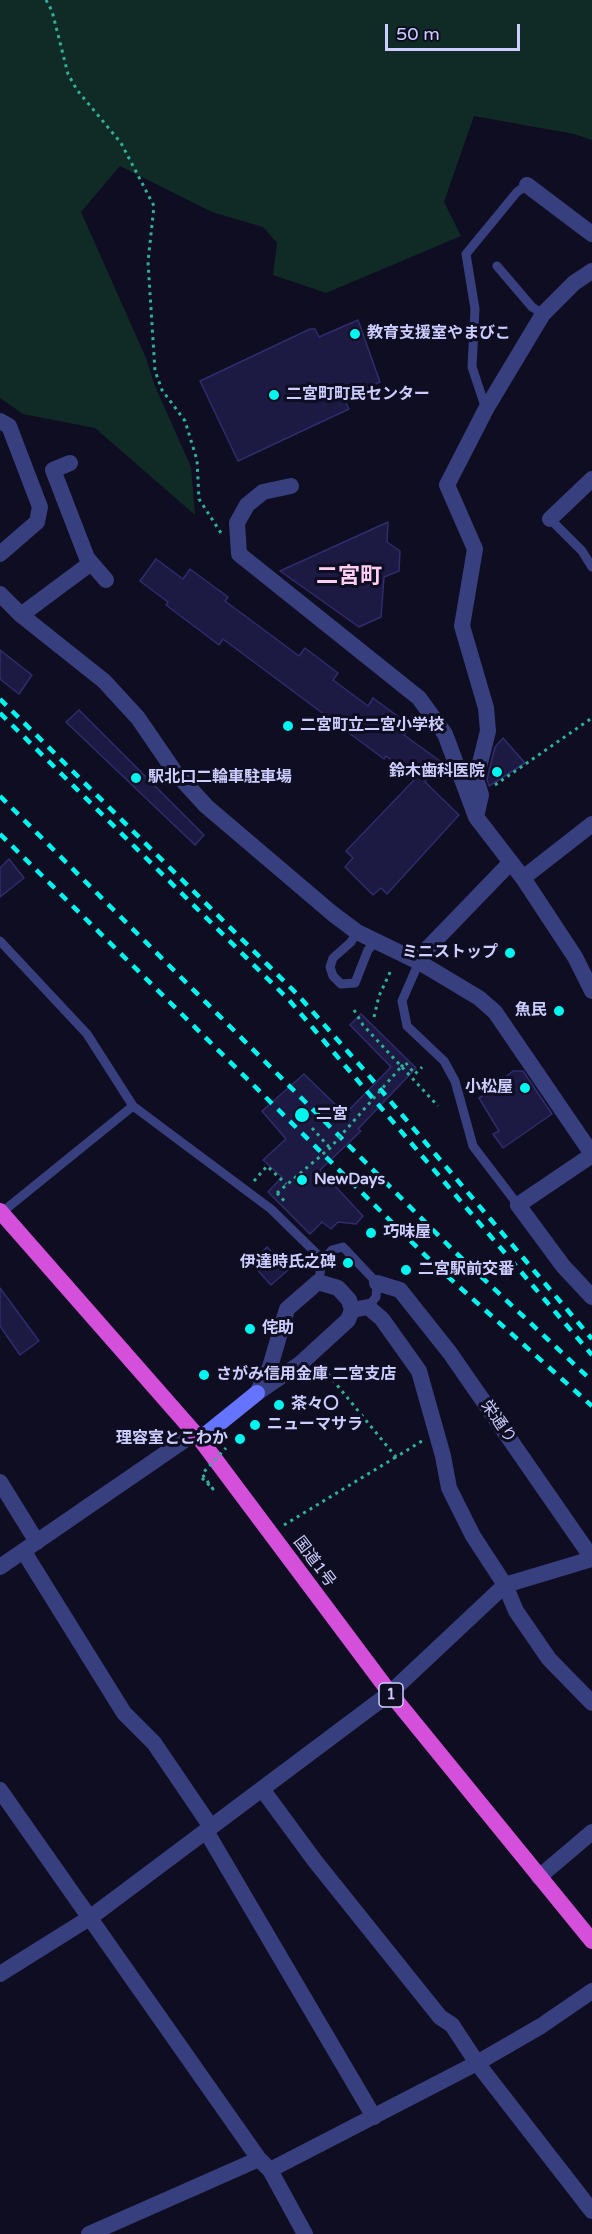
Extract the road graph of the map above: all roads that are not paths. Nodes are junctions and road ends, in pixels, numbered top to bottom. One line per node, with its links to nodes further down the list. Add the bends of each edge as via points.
1 (527, 185): 2 (street); 6 (lane, via 466,254 475,309 472,367)
2 (592, 234)
3 (497, 266): 5 (lane, via 532,307)
4 (592, 271): 5 (street)
5 (543, 314): 6 (street)
6 (486, 409): 18 (street, via 447,486 475,549 462,626 486,708 488,731 476,779 481,795)
7 (0, 421): 12 (street, via 9,426 40,507 38,522)
8 (70, 463): 13 (street, via 53,470)
9 (592, 479): 11 (street)
10 (291, 486): 18 (street, via 262,492 247,505 237,524 239,554 419,698 445,734)
11 (549, 519): 14 (lane, via 582,551)
12 (0, 554)
13 (91, 563): 15 (street); 17 (street)
14 (592, 567)
15 (106, 580)
16 (0, 594): 17 (street)
17 (21, 615): 22 (street, via 104,681 206,806)
18 (476, 817): 20 (street)
19 (592, 824): 21 (street)
20 (511, 862): 21 (street); 25 (street)
21 (523, 878): 26 (street, via 576,957)
22 (357, 932): 24 (street); 24 (lane, via 333,958 330,967 341,984 355,983 368,950)
23 (0, 941): 27 (lane, via 87,1034)
24 (376, 941): 25 (street)
25 (419, 962): 28 (street, via 495,1012); 29 (lane, via 402,1001 407,1026 444,1061 455,1081 473,1146)
26 (592, 992)
27 (133, 1106): 30 (lane); 31 (lane, via 271,1209)
28 (592, 1155): 29 (street)
29 (518, 1205): 34 (street, via 563,1266)
30 (1, 1212): 39 (highway, 国道1号 / 1)
31 (322, 1260): 32 (lane); 33 (lane, via 332,1250 343,1247)
32 (318, 1282): 35 (street, via 338,1288); 36 (street, via 287,1310)
33 (377, 1284): 35 (lane, via 376,1297); 42 (street, 栄通り, via 400,1290 450,1353)
34 (592, 1297)
35 (360, 1309): 37 (street); 44 (street, via 382,1318 418,1371 448,1488)
36 (281, 1329): 37 (street, via 284,1358 293,1364); 38 (street, via 270,1367)
37 (301, 1362): 38 (street)
38 (257, 1393): 39 (main road)
39 (198, 1436): 41 (street); 45 (highway, 国道1号 / 1)
40 (0, 1482): 41 (street)
41 (31, 1547): 43 (street); 49 (street, via 124,1713 154,1743)
42 (592, 1558): 44 (street)
43 (0, 1567)
44 (505, 1585): 45 (street); 46 (street, via 516,1611 549,1659)
45 (390, 1693): 47 (street); 51 (highway, 国道1号 / 1)
46 (592, 1703)
47 (262, 1789): 49 (street); 56 (street, via 440,2017 452,2025)
48 (0, 1790): 52 (street)
49 (209, 1829): 52 (street); 57 (street)
50 (592, 1832): 51 (street)
51 (539, 1877): 53 (highway, 国道1号 / 1)
52 (91, 1917): 54 (street); 58 (street)
53 (592, 1941)
54 (0, 1974)
55 (592, 1991): 56 (street)
56 (477, 2063): 57 (street); 59 (street)
57 (374, 2117): 58 (street)
58 (265, 2164): 60 (street); 61 (street)
59 (592, 2211)
60 (89, 2234)
61 (305, 2234)

